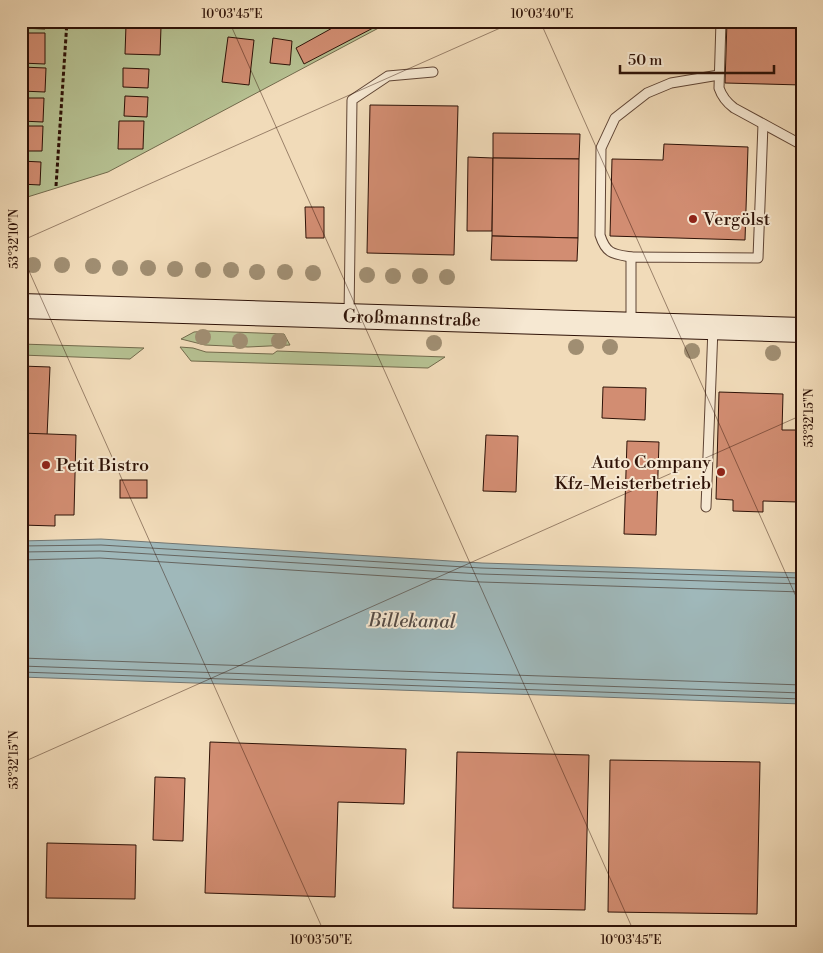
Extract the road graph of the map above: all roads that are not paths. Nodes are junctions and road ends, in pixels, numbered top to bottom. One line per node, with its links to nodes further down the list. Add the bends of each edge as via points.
1 (720, 21): 3 (lane)
2 (433, 72): 8 (lane, via 388,76 352,100)
3 (720, 75): 4 (lane, via 719,88 725,101); 6 (lane, via 670,83 647,94 616,118 602,148 600,235 603,245 612,254)
4 (763, 124): 5 (lane); 6 (lane, via 758,258)
5 (802, 144)
6 (631, 258): 9 (lane)
7 (21, 306): 8 (main road, Großmannstraße)
8 (350, 316): 9 (main road, Großmannstraße)
9 (631, 325): 10 (main road, Großmannstraße)
10 (713, 327): 11 (main road, Großmannstraße); 12 (lane)
11 (802, 330)
12 (706, 507)

